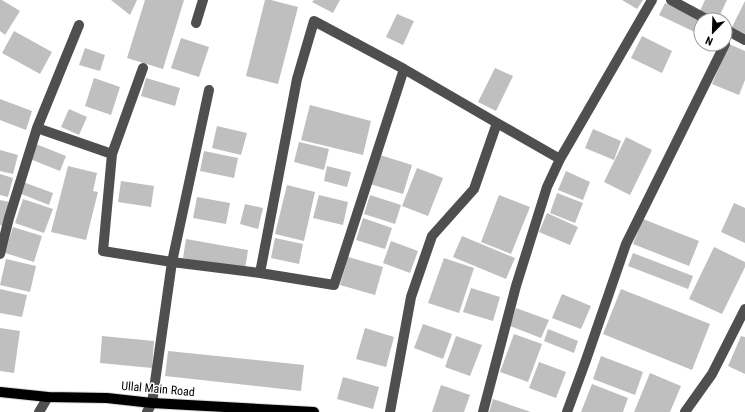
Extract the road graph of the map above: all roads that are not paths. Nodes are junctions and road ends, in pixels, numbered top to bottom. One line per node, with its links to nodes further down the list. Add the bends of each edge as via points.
1 (203, 0): 5 (street)
2 (652, 0): 16 (street)
3 (671, 0): 4 (street)
4 (693, 12)
5 (196, 23)
6 (79, 25): 14 (street)
7 (733, 34): 8 (street)
8 (745, 40)
9 (721, 52): 29 (street, via 626,244)
10 (143, 68): 15 (street)
11 (404, 69): 13 (street); 19 (street, via 334,285); 19 (street, via 314,20 297,79)
12 (209, 90): 18 (street)
13 (498, 123): 16 (street); 27 (street, via 474,189 432,236 411,297)
14 (37, 128): 15 (street); 17 (street)
15 (112, 154): 18 (street, via 103,251)
16 (560, 159): 28 (street, via 547,187 519,278)
17 (0, 254)
18 (172, 262): 19 (street); 23 (street)
19 (260, 273)
20 (745, 309): 30 (street, via 712,374)
21 (0, 392): 22 (main road, Ullal Main Road)
22 (48, 396): 23 (main road, Ullal Main Road, via 106,398); 25 (street)
23 (149, 408): 24 (main road, Ullal Main Road)
24 (242, 410): 26 (main road, Ullal Main Road)
25 (39, 412)
26 (314, 412)
27 (390, 412)
28 (483, 412)
29 (567, 412)
30 (686, 412)

